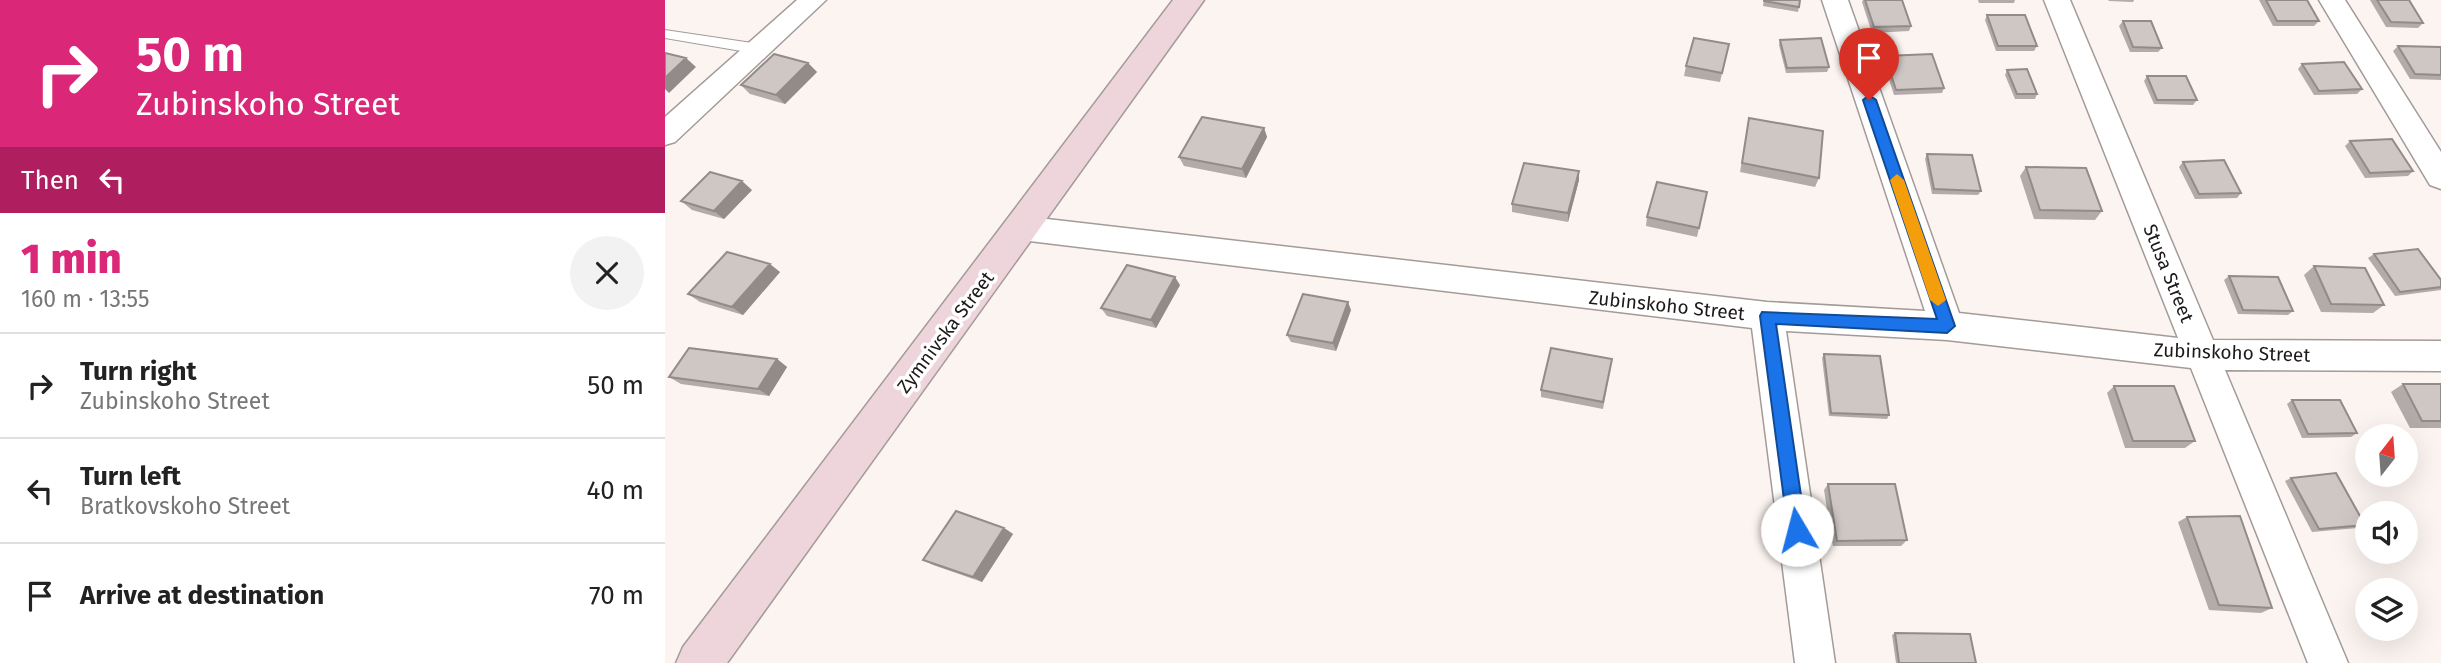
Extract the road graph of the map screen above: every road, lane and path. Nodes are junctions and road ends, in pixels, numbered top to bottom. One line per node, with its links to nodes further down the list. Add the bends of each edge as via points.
1 (813, 0): 7 (street)
2 (1189, 0): 10 (main road, Zymnivska Street)
3 (1835, 0): 12 (street)
4 (2057, 0): 13 (street, Stusa Street)
5 (2332, 0): 9 (street)
6 (665, 34): 7 (lane)
7 (759, 49): 8 (street)
8 (665, 134)
9 (2441, 177)
10 (1021, 228): 11 (street, Zubinskoho Street); 15 (main road, Zymnivska Street)
11 (1767, 316): 12 (street, Zubinskoho Street); 16 (street)
12 (1947, 326): 13 (street, Zubinskoho Street)
13 (2203, 355): 14 (street, Zubinskoho Street); 17 (street, Stusa Street)
14 (2441, 356)
15 (699, 663)
16 (1815, 663)
17 (2328, 663)

